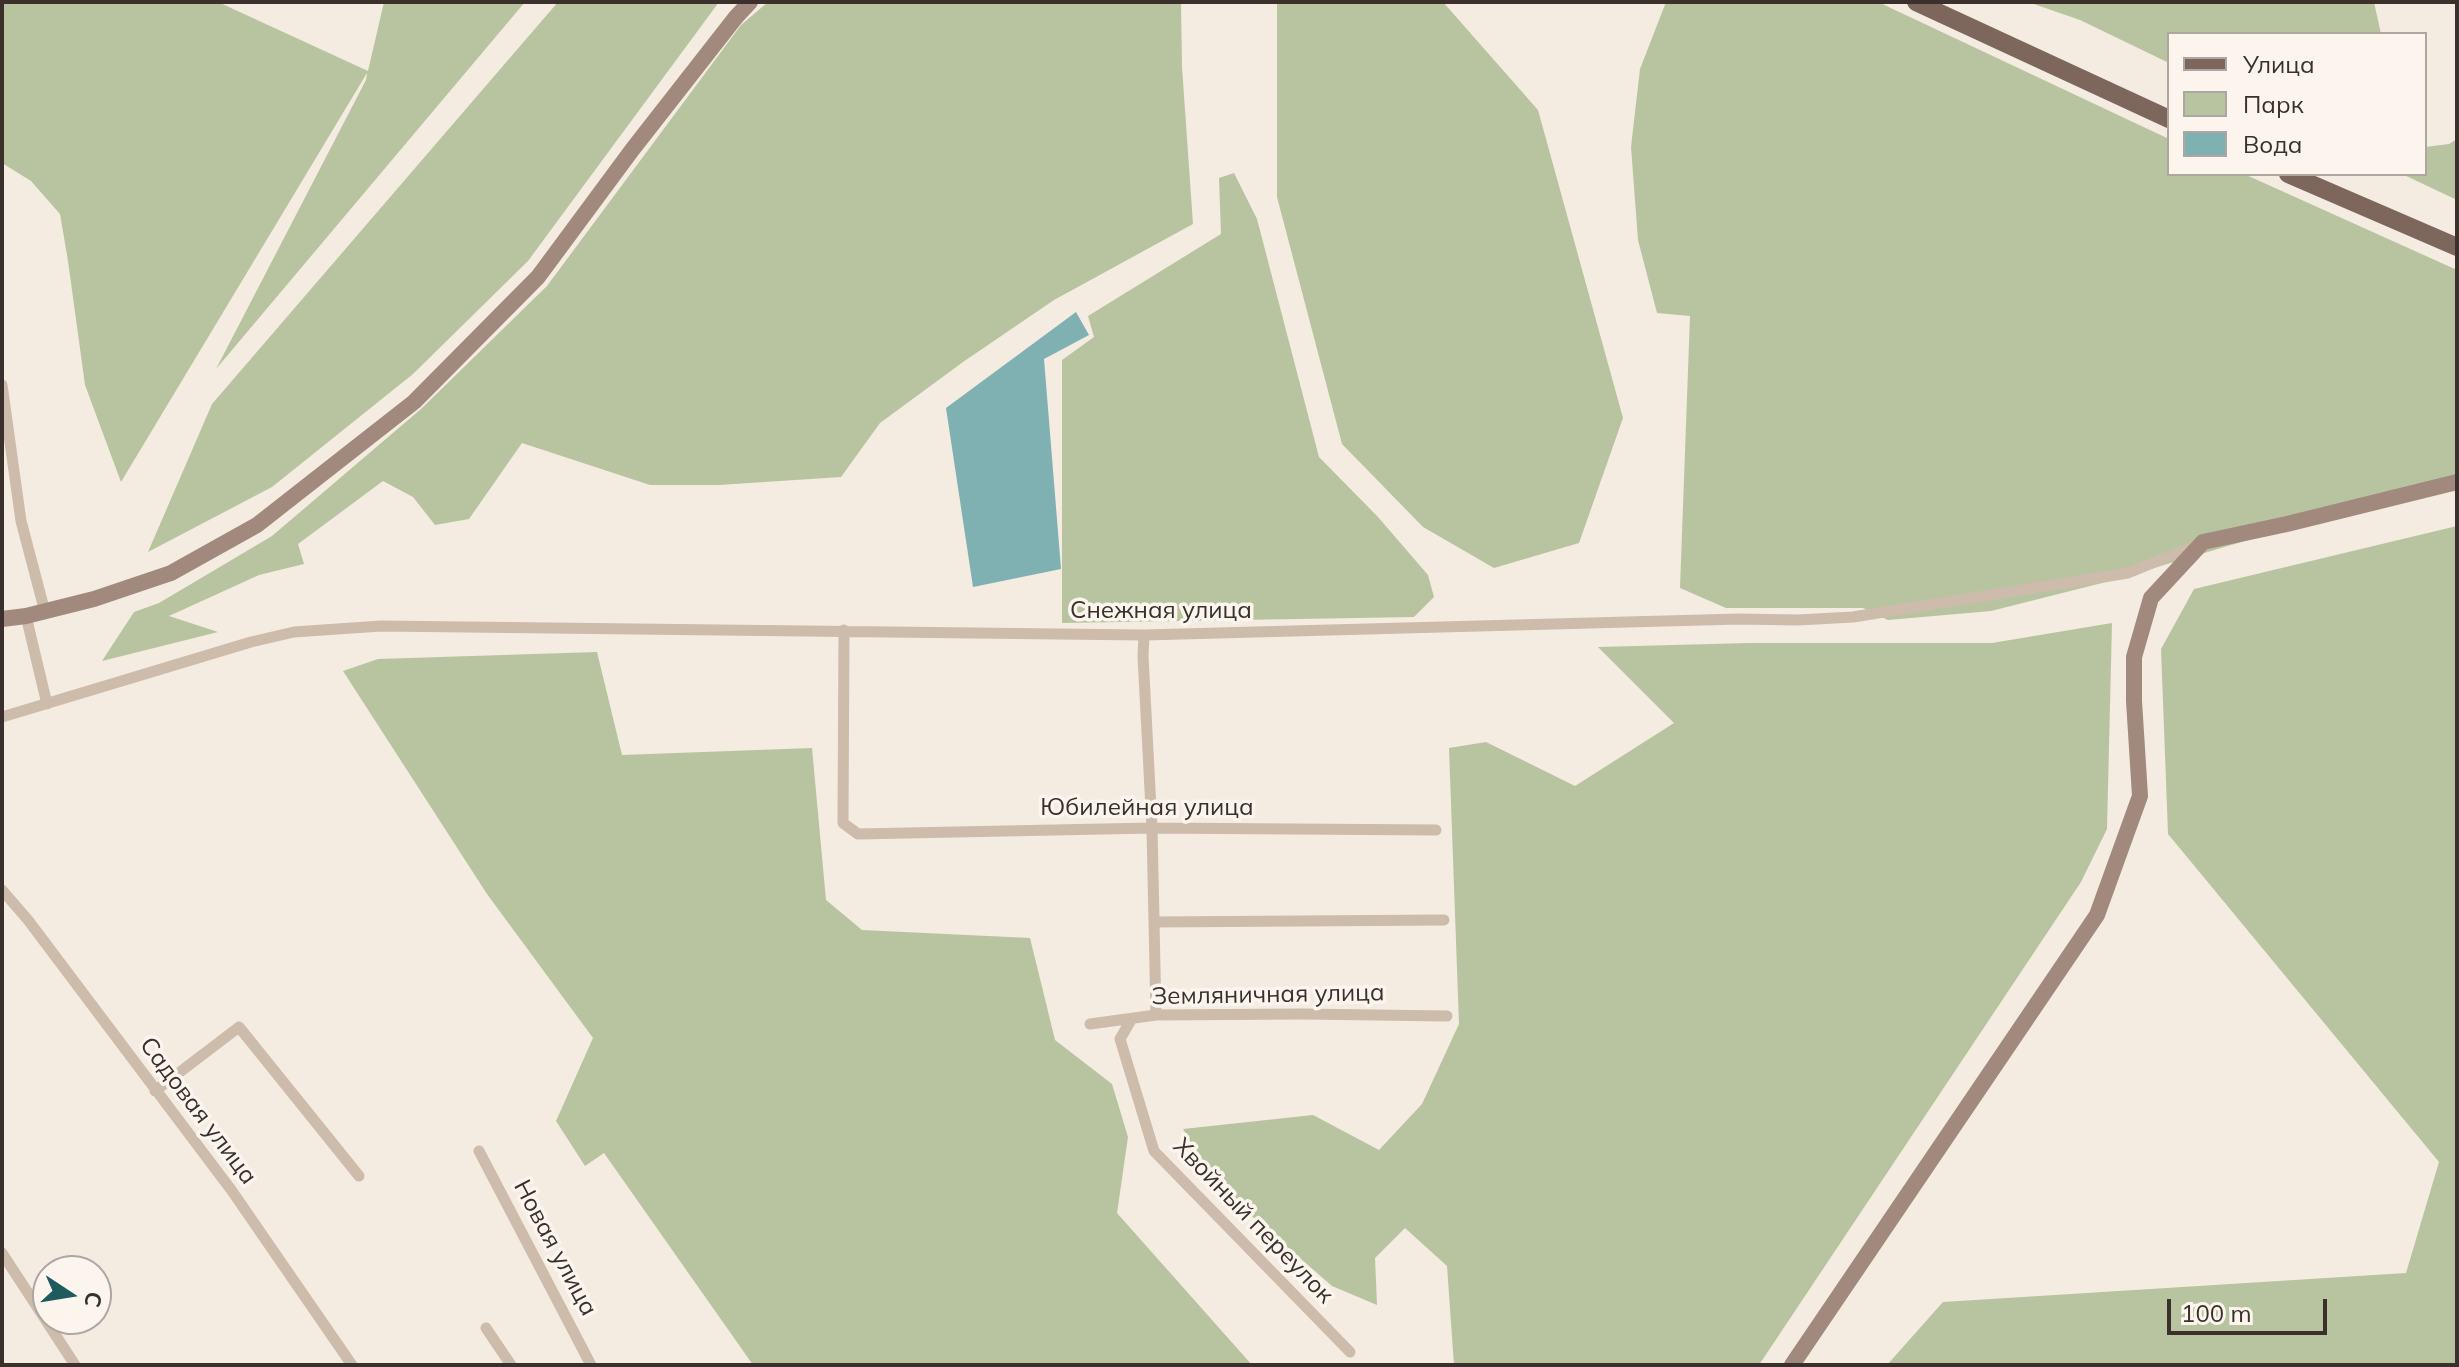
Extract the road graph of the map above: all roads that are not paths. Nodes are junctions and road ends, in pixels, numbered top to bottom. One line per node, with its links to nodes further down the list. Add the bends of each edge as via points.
1 (750, 2): 9 (street, via 538,277 414,402 257,525 171,573)
2 (1916, 2): 3 (main road)
3 (2167, 118)
4 (2293, 176): 5 (main road)
5 (2457, 247)
6 (2, 385): 9 (street, via 21,521)
7 (2457, 482): 8 (street)
8 (2203, 542): 13 (street, Снежная улица, via 2128,573 1853,617); 35 (street, via 2151,598 2134,657 2140,796 2097,915)
9 (45, 612): 10 (street)
10 (26, 616): 11 (street); 14 (street)
11 (2, 619)
12 (844, 630): 13 (street, Снежная улица); 14 (street, Снежная улица, via 381,626 294,632); 16 (street, Юбилейная улица, via 843,823 858,834)
13 (1144, 635): 16 (street)
14 (47, 704): 15 (street, Снежная улица)
15 (2, 717)
16 (1152, 828): 17 (street, Юбилейная улица); 20 (street)
17 (1436, 830)
18 (2, 890): 25 (street, Садовая улица)
19 (1444, 920): 20 (street)
20 (1154, 922): 21 (street)
21 (1156, 1015): 22 (street, Земляничная улица); 23 (street, Земляничная улица)
22 (1447, 1016)
23 (1131, 1020): 24 (street, Земляничная улица); 30 (street, Хвойный переулок, via 1120,1039 1154,1151)
24 (1090, 1024)
25 (155, 1091): 27 (street, via 239,1027); 32 (street, Садовая улица, via 232,1191)
26 (479, 1151): 34 (street, Новая улица)
27 (359, 1176)
28 (2, 1253): 31 (street)
29 (486, 1328): 33 (street)
30 (1350, 1352)
31 (75, 1365)
32 (352, 1365)
33 (511, 1365)
34 (591, 1365)
35 (1792, 1365)

